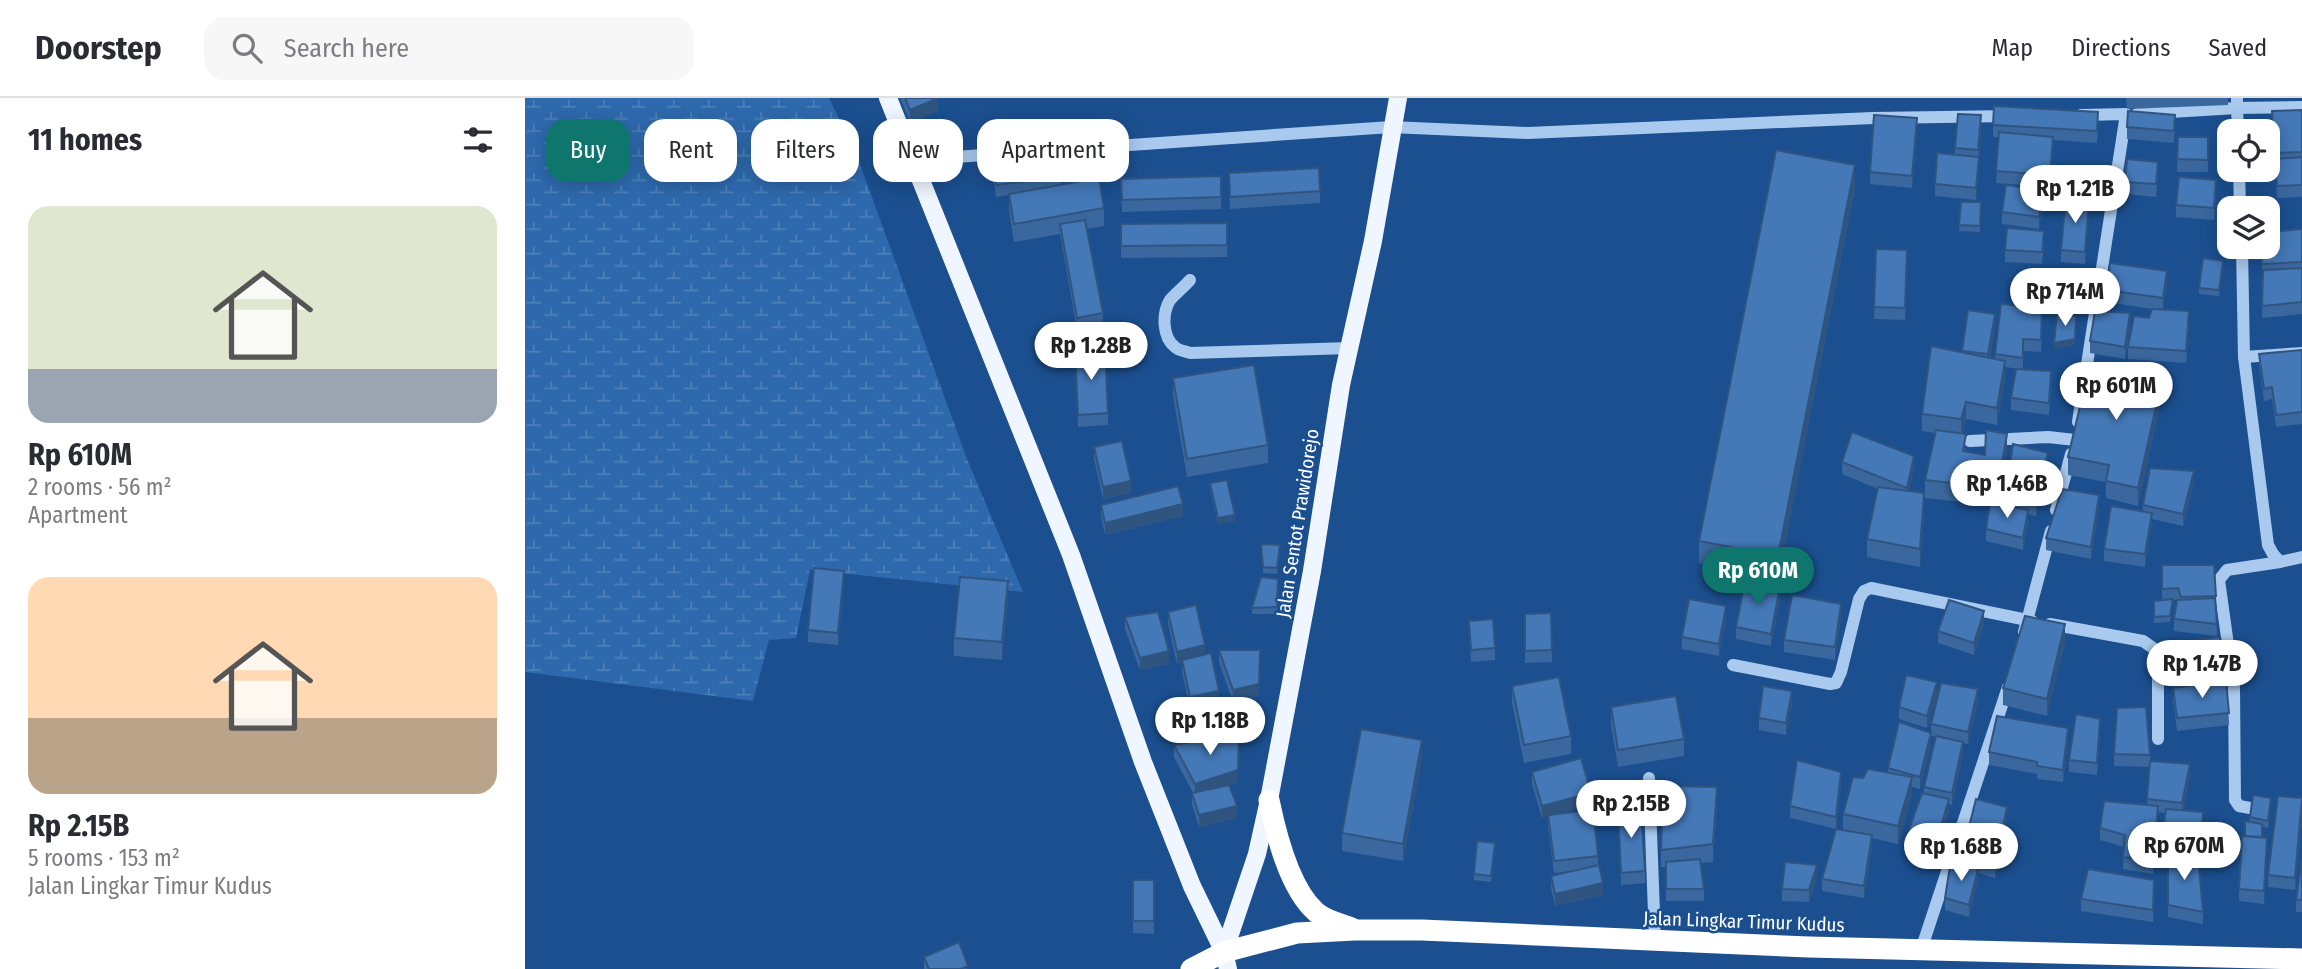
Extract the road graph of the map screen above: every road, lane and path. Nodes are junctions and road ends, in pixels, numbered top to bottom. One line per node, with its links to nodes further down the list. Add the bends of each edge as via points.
1 (888, 98): 8 (main road)
2 (1398, 98): 9 (main road, Jalan Sentot Prawidorejo)
3 (2237, 103): 4 (street); 5 (street)
4 (2302, 107)
5 (2126, 114): 6 (street); 18 (street)
6 (2073, 115)
7 (2019, 116): 9 (street, via 1528,134)
8 (896, 119)
9 (1391, 127): 10 (street); 14 (main road, Jalan Sentot Prawidorejo)
10 (1129, 145)
11 (922, 182): 33 (main road, via 1071,555 1143,762)
12 (2242, 259): 16 (street)
13 (1190, 280): 14 (street, via 1165,312 1168,341 1177,349 1191,353)
14 (1350, 348): 27 (main road, Jalan Sentot Prawidorejo)
15 (2302, 353): 16 (street)
16 (2244, 357): 20 (street, via 2268,545)
17 (1970, 440): 18 (street)
18 (2075, 440): 21 (street)
19 (2302, 557): 20 (street)
20 (2280, 562): 28 (street, via 2227,570 2219,580 2234,688 2235,800)
21 (2027, 620): 22 (street); 23 (street, via 1871,588 1859,599 1836,683); 25 (street, via 2143,641 2156,650)
22 (2021, 644)
23 (1733, 665)
24 (2010, 680): 31 (street)
25 (2158, 739)
26 (1649, 778): 30 (street)
27 (1269, 800): 29 (highway, via 1301,893 1318,914); 33 (main road, Jalan Sentot Prawidorejo)
28 (2250, 808)
29 (1355, 930): 30 (highway, Jalan Lingkar Timur Kudus); 33 (highway, Jalan Lingkar Timur Kudus, via 1297,933)
30 (1655, 940): 31 (highway, Jalan Lingkar Timur Kudus)
31 (1921, 950): 32 (highway, Jalan Lingkar Timur Kudus)
32 (2302, 959)
33 (1226, 960): 34 (highway, Jalan Lingkar Timur Kudus)
34 (1191, 969)

